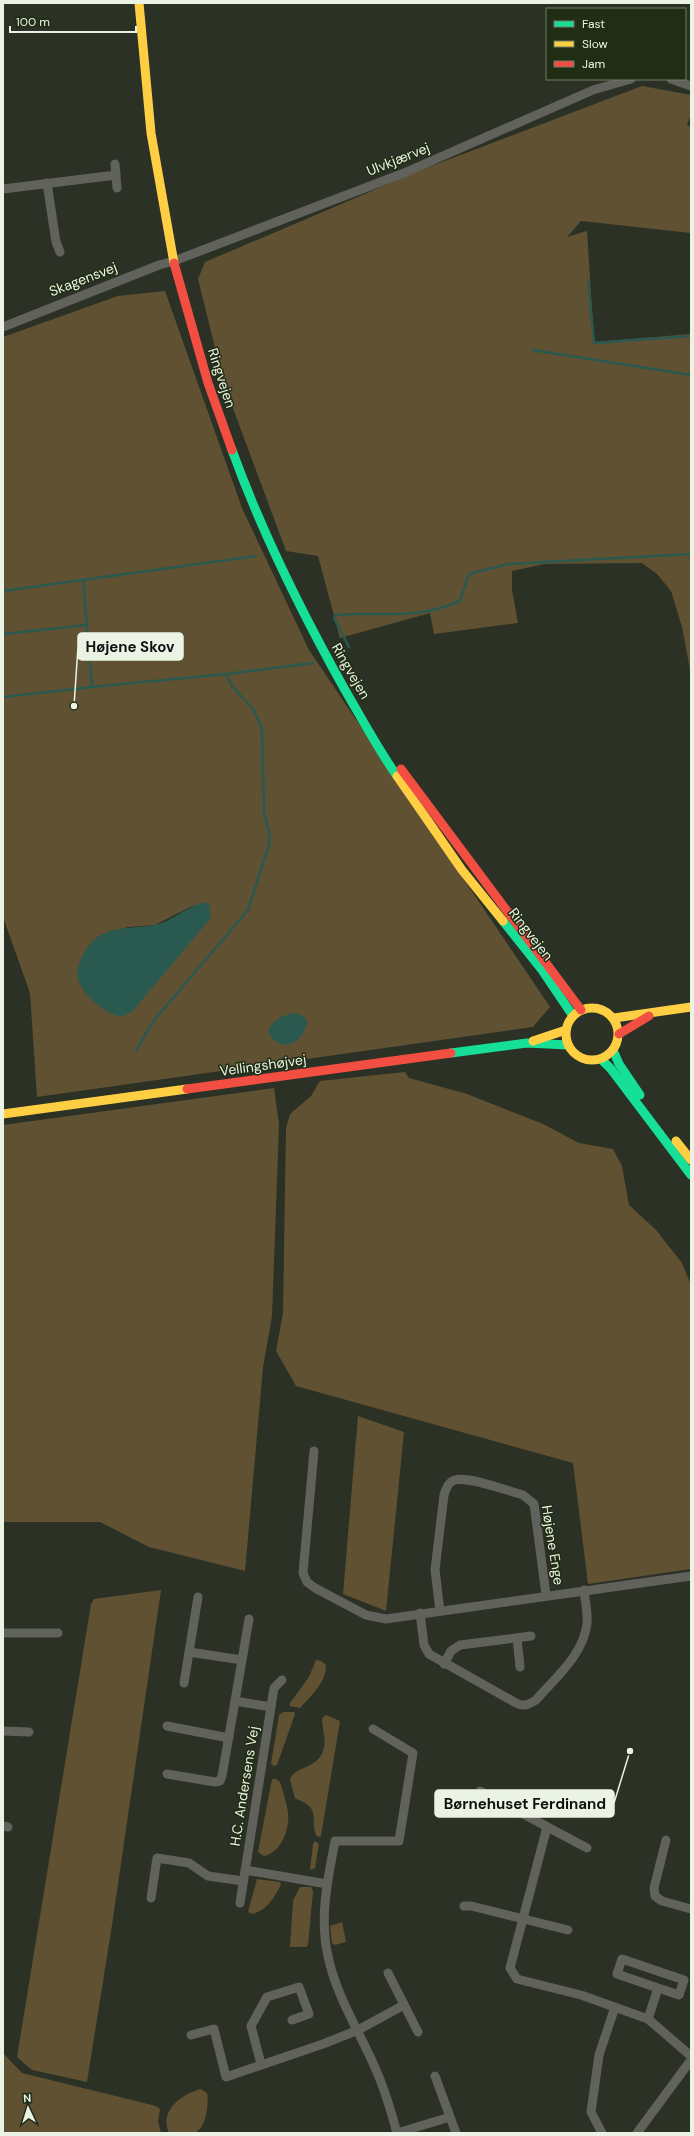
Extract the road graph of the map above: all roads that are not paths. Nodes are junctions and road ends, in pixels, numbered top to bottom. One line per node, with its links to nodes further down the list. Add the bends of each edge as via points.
1 (139, 3): 11 (main road, Ringvejen, via 151,133)
2 (628, 80): 11 (street, Ulvkjærvej, via 593,90 404,173)
3 (674, 80): 4 (street)
4 (691, 86)
5 (115, 164): 6 (street)
6 (116, 175): 7 (street); 8 (street)
7 (47, 183): 9 (street); 10 (street, via 56,242)
8 (117, 188)
9 (3, 189)
10 (60, 252)
11 (174, 261): 12 (street, Skagensvej, via 100,287); 13 (main road, Ringvejen, via 208,383 245,484 279,563 324,652)
12 (3, 327)
13 (371, 732): 15 (main road, Ringvejen, via 391,754); 17 (main road, Ringvejen, via 384,758 462,870 542,970)
14 (691, 1007): 16 (main road)
15 (581, 1010): 17 (main road); 18 (main road, via 599,1008)
16 (653, 1013): 18 (main road); 20 (main road)
17 (573, 1016): 19 (main road)
18 (614, 1018): 20 (main road)
19 (566, 1030): 21 (main road, Vellingshøjvej); 22 (main road)
20 (619, 1034): 23 (main road)
21 (527, 1043): 22 (main road, Vellingshøjvej); 25 (main road, Vellingshøjvej)
22 (568, 1045): 24 (main road, via 579,1057)
23 (613, 1050): 24 (main road); 26 (main road, via 639,1094)
24 (601, 1059): 27 (main road)
25 (3, 1114)
26 (691, 1160)
27 (691, 1175)
28 (314, 1451): 34 (street, Højene Enge, via 302,1564 307,1582 375,1618)
29 (691, 1576): 30 (street, Højene Enge)
30 (584, 1590): 31 (street, Højene Enge); 42 (street, Højene Enge, via 587,1623 584,1640 578,1651 529,1705 522,1706)
31 (546, 1595): 33 (street, Højene Enge); 33 (street, Højene Enge, via 535,1511 530,1500 523,1495 473,1482 454,1480 448,1484 444,1495 435,1570)
32 (198, 1597): 40 (street)
33 (440, 1611): 34 (street, Højene Enge)
34 (420, 1614): 42 (street, Højene Enge, via 424,1645 429,1654)
35 (249, 1618): 41 (street, H.C. Andersens Vej)
36 (3, 1633): 37 (street)
37 (58, 1633)
38 (531, 1636): 39 (street)
39 (517, 1638): 42 (street, via 460,1645 454,1648); 43 (street)
40 (189, 1652): 41 (street); 45 (street)
41 (242, 1660): 46 (street, H.C. Andersens Vej)
42 (444, 1664)
43 (520, 1667)
44 (282, 1680): 47 (street, H.C. Andersens Vej, via 274,1688)
45 (184, 1683)
46 (235, 1701): 47 (street); 52 (street, H.C. Andersens Vej)
47 (271, 1707): 58 (street, H.C. Andersens Vej)
48 (167, 1726): 52 (street, H.C. Andersens Vej)
49 (373, 1729): 60 (street, via 413,1753 399,1841 335,1841)
50 (3, 1731): 51 (street)
51 (29, 1732)
52 (229, 1738): 53 (street, H.C. Andersens Vej, via 220,1781)
53 (167, 1774)
54 (480, 1791): 55 (street)
55 (547, 1827): 57 (street); 65 (street)
56 (666, 1840): 64 (street, via 654,1888 655,1896 662,1901)
57 (587, 1848)
58 (245, 1870): 59 (street, H.C. Andersens Vej); 60 (street)
59 (244, 1881): 61 (street, via 208,1876 189,1863 157,1858); 62 (street, H.C. Andersens Vej)
60 (327, 1884): 73 (street, via 324,1924 328,1955 336,1982)
61 (151, 1898)
62 (240, 1903)
63 (464, 1906): 65 (street)
64 (691, 1909)
65 (522, 1919): 66 (street); 70 (street, via 510,1968 516,1979 581,1995)
66 (568, 1930)
67 (388, 1973): 69 (street)
68 (658, 1988): 68 (street, via 617,1974 622,1959 684,1980 679,1995); 71 (street)
69 (404, 2005): 73 (street); 74 (street)
70 (615, 2007): 71 (street); 83 (street, via 598,2055 591,2112)
71 (648, 2019): 76 (street)
72 (292, 2020): 78 (street, via 309,2014 299,1988 267,1997 251,2026)
73 (358, 2030): 78 (street); 81 (street, via 388,2100)
74 (418, 2032)
75 (191, 2035): 78 (street, via 214,2029 226,2077)
76 (691, 2056)
77 (691, 2060): 84 (street)
78 (261, 2064)
79 (435, 2076): 80 (street)
80 (450, 2117): 81 (street); 82 (street)
81 (397, 2133)
82 (456, 2133)
83 (602, 2133)
84 (637, 2133)

